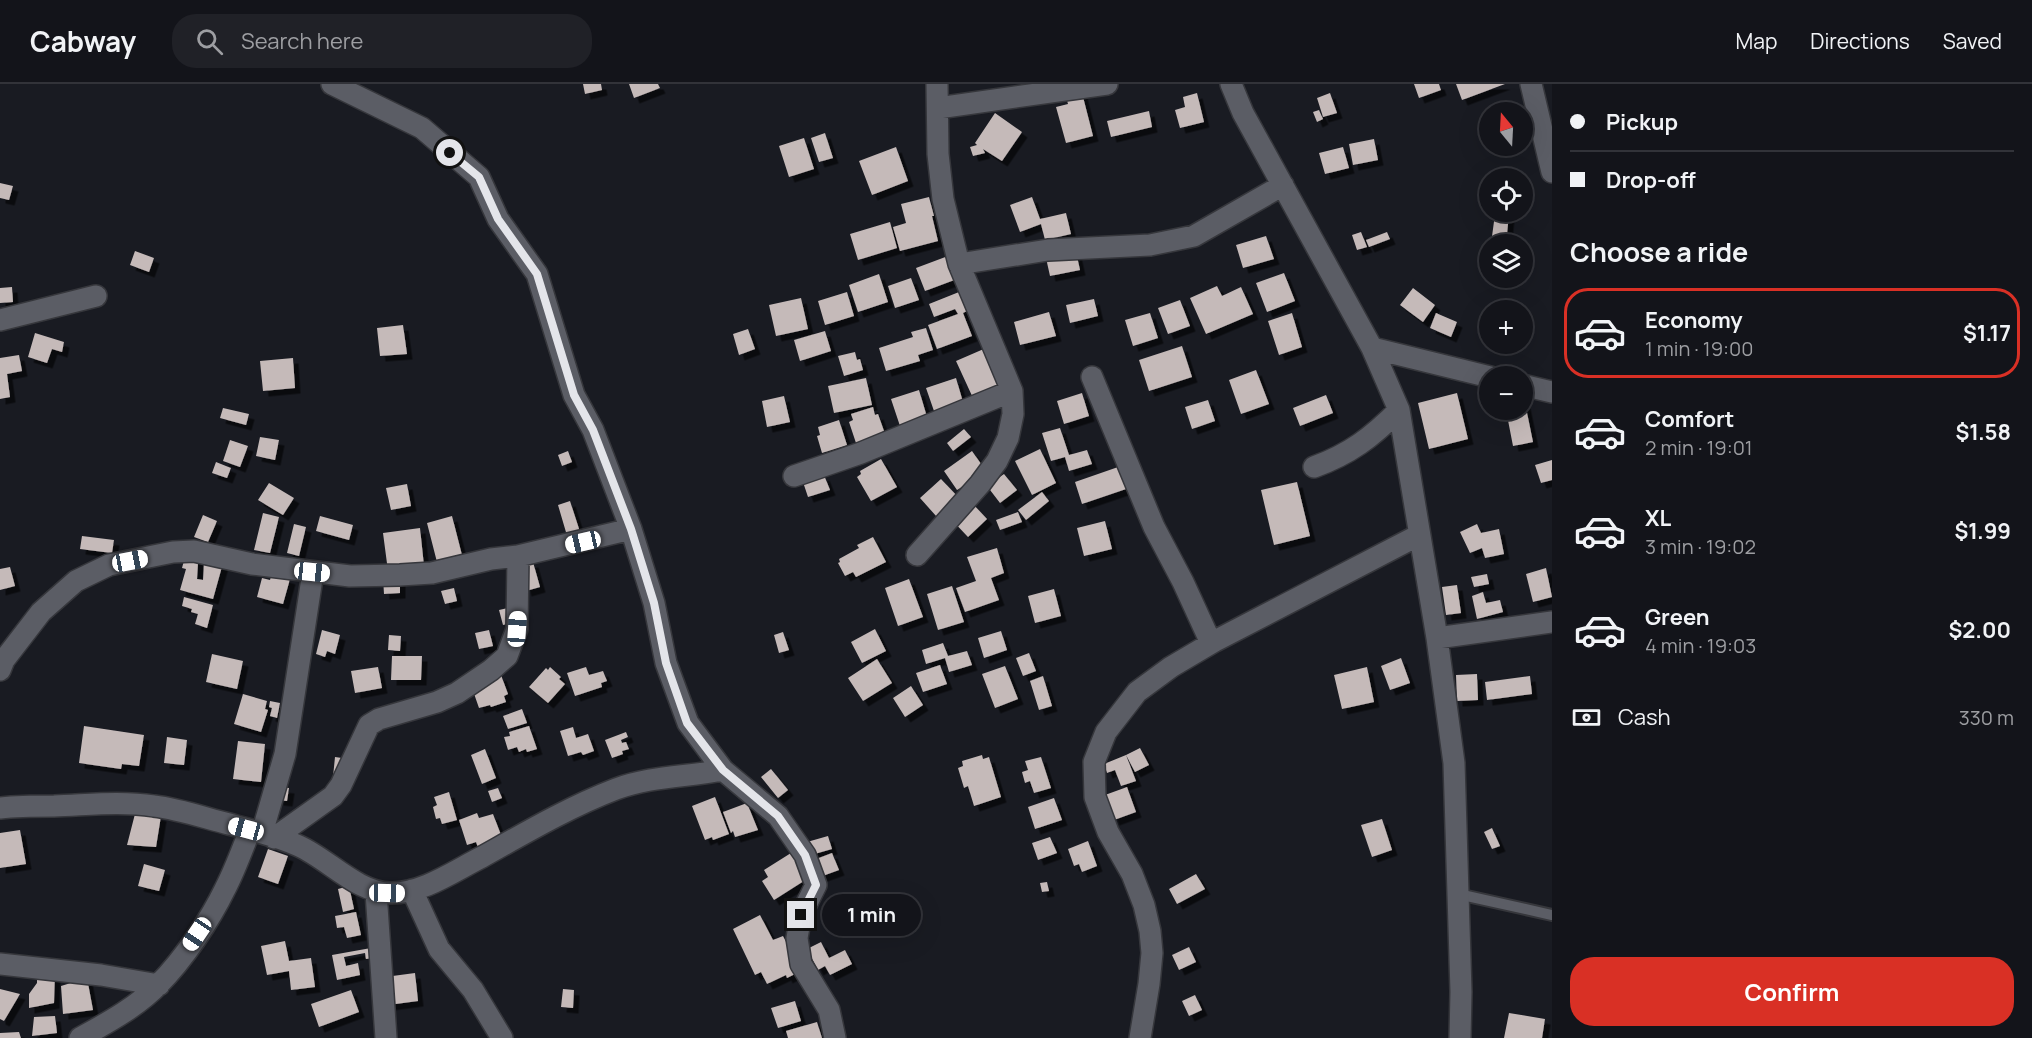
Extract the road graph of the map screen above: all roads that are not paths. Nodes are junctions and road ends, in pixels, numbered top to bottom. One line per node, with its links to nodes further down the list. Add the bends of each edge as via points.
1 (332, 84): 21 (street, via 422,128 479,177 498,219 537,274 574,395 593,430)
2 (937, 84): 6 (street)
3 (1107, 84): 6 (street)
4 (1231, 84): 8 (street)
5 (1531, 84): 7 (street)
6 (938, 108): 9 (street, via 943,199)
7 (1552, 172)
8 (1283, 185): 9 (street, via 1194,236 1150,245 1048,250); 12 (street)
9 (960, 264): 16 (street)
10 (96, 296): 11 (street)
11 (0, 320)
12 (1372, 348): 13 (street); 18 (street)
13 (1479, 374)
14 (1092, 377): 28 (street, via 1154,527)
15 (1533, 388): 17 (street)
16 (1012, 391): 20 (street); 23 (street, via 1008,438 997,460)
17 (1552, 392)
18 (1398, 410): 19 (street, via 1354,449); 22 (street)
19 (1314, 467)
20 (794, 476)
21 (631, 529): 24 (street); 30 (street, via 654,603 666,663 687,723)
22 (1419, 535): 27 (street); 28 (street)
23 (917, 555)
24 (518, 556): 25 (street, via 432,573 351,576); 32 (street, via 517,629 507,656 457,693 379,718 369,725 337,790 312,812)
25 (312, 572): 29 (street, via 194,551 109,565 76,581 41,612); 32 (street, via 285,754)
26 (1552, 622): 27 (street)
27 (1437, 638): 35 (street, via 1454,763)
28 (1211, 643): 43 (street, via 1137,692 1106,732 1094,762 1095,797 1108,832 1132,874 1150,931 1152,953)
29 (0, 670)
30 (723, 770): 33 (street, via 649,780 617,789); 42 (street, via 778,816 805,855 816,885 801,915 797,938 801,964 829,1010)
31 (0, 808): 32 (street, via 119,802 156,806)
32 (262, 834): 34 (street, via 297,845); 38 (street, via 179,962)
33 (412, 890): 34 (street, via 401,894); 41 (street, via 439,949 473,990)
34 (376, 892): 40 (street)
35 (1458, 894): 36 (lane); 44 (street)
36 (1552, 915)
37 (0, 964): 38 (street)
38 (159, 985): 39 (street)
39 (80, 1038)
40 (386, 1038)
41 (502, 1038)
42 (835, 1038)
43 (1140, 1038)
44 (1460, 1038)

